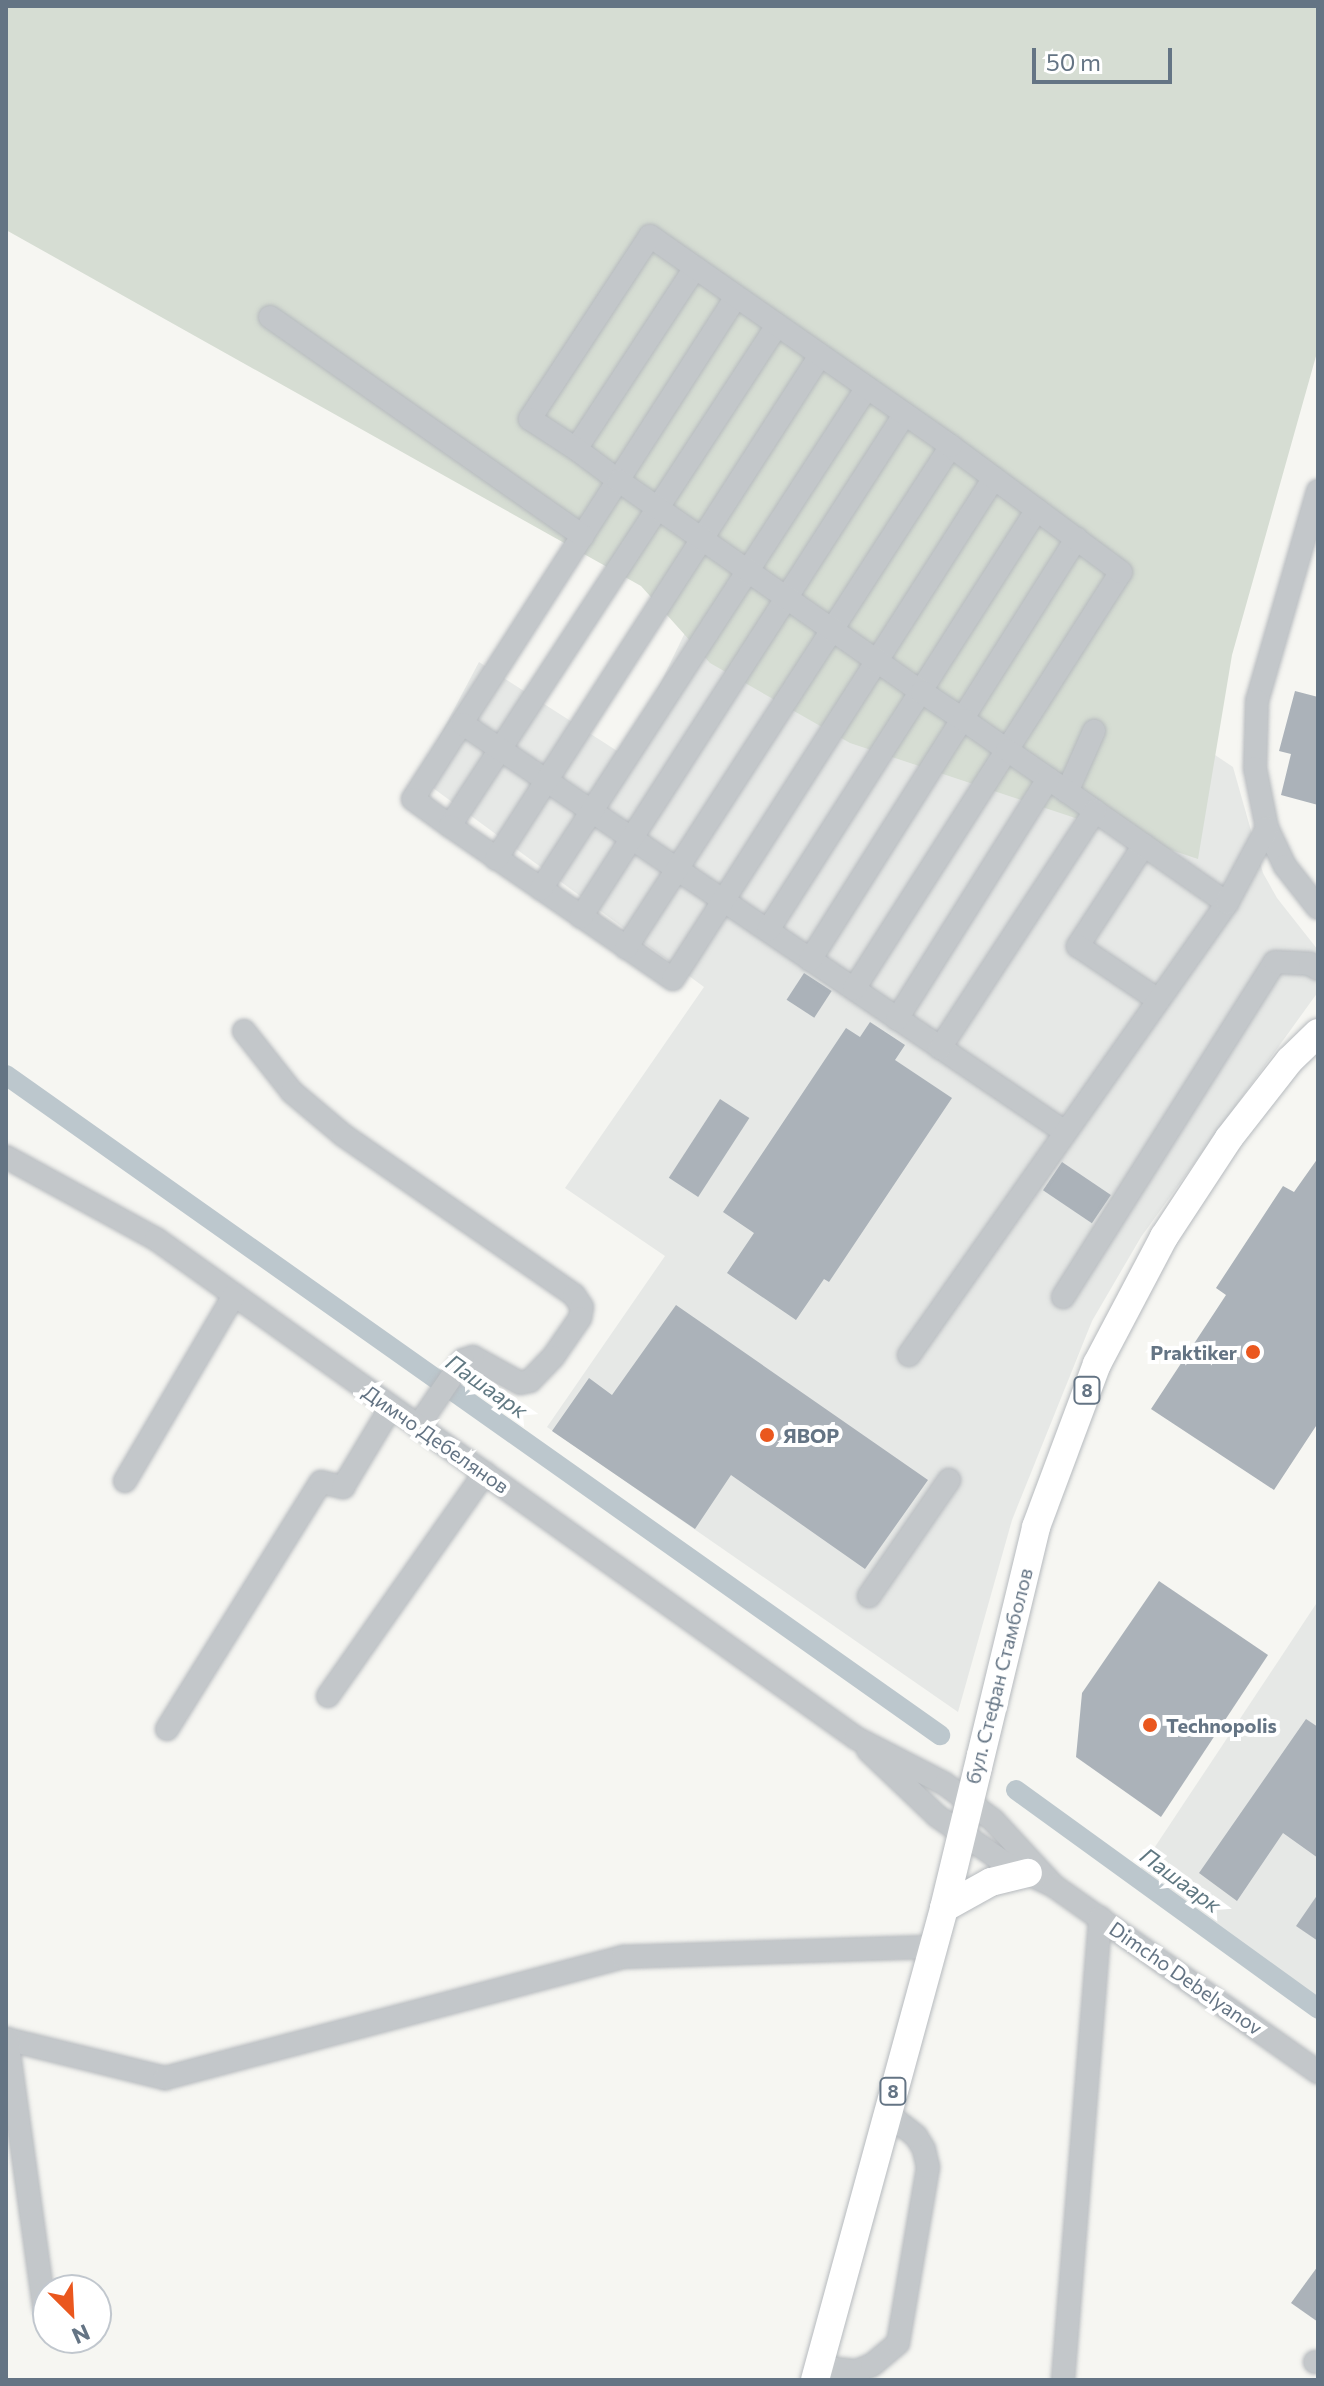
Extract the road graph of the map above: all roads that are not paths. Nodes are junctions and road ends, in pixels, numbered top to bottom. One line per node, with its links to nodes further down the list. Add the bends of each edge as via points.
1 (695, 268): 2 (street); 9 (street); 9 (street, via 650,236 530,419)
2 (736, 297): 4 (street); 11 (street)
3 (270, 317): 15 (street)
4 (776, 327): 5 (street); 13 (street)
5 (819, 357): 6 (street); 17 (street)
6 (866, 389): 7 (street); 18 (street)
7 (904, 415): 8 (street); 19 (street)
8 (951, 446): 10 (street); 20 (street)
9 (576, 449): 11 (street)
10 (994, 478): 14 (street); 21 (street)
11 (619, 481): 13 (street); 15 (street)
12 (1318, 491): 33 (street, via 1257,701 1255,768)
13 (656, 506): 17 (street); 26 (street)
14 (1037, 510): 16 (street); 22 (street)
15 (583, 536): 24 (street)
16 (1077, 538): 23 (street); 27 (street, via 1121,572)
17 (703, 539): 18 (street); 28 (street)
18 (746, 569): 19 (street); 31 (street)
19 (787, 597): 20 (street); 34 (street)
20 (831, 628): 21 (street); 37 (street)
21 (877, 660): 22 (street); 39 (street)
22 (922, 692): 23 (street); 43 (street)
23 (964, 720): 27 (street); 45 (street)
24 (463, 724): 26 (street); 32 (street, via 413,799)
25 (1094, 731): 29 (street)
26 (499, 748): 28 (street); 32 (street)
27 (1007, 750): 29 (street); 47 (street)
28 (545, 780): 31 (street); 36 (street)
29 (1058, 785): 30 (street); 49 (street)
30 (1095, 811): 35 (street); 52 (street)
31 (592, 812): 34 (street); 38 (street)
32 (450, 826): 36 (street)
33 (1267, 828): 40 (street); 41 (street, via 1285,866)
34 (632, 839): 37 (street); 42 (street)
35 (1144, 845): 40 (street); 48 (street, via 1078,946)
36 (496, 859): 38 (street)
37 (676, 868): 39 (street); 44 (street)
38 (541, 889): 42 (street)
39 (721, 899): 43 (street); 44 (street, via 673,979)
40 (1227, 903): 48 (street)
41 (1318, 908)
42 (581, 917): 44 (street)
43 (768, 930): 45 (street)
44 (626, 948)
45 (810, 960): 47 (street)
46 (1318, 969): 56 (street, via 1275,962)
47 (854, 989): 49 (street)
48 (1158, 1000): 53 (street)
49 (897, 1019): 52 (street)
50 (244, 1031): 59 (street, via 292,1092 343,1135 574,1295 582,1307 562,1344 530,1381 520,1383 473,1357 463,1360)
51 (1318, 1033): 67 (main road, бул. Стефан Стамболов / 8, via 1229,1138 1164,1237 1097,1364 1036,1527)
52 (940, 1048): 53 (street)
53 (1065, 1132): 57 (street)
54 (6, 1157): 55 (street, Димчо Дебелянов, via 156,1239)
55 (234, 1295): 58 (street, Димчо Дебелянов); 62 (street)
56 (1063, 1297)
57 (909, 1355)
58 (391, 1407): 59 (street, Димчо Дебелянов); 65 (street, via 343,1487 321,1482)
59 (418, 1426): 60 (street, Димчо Дебелянов)
60 (485, 1473): 64 (street); 66 (street, Димчо Дебелянов)
61 (949, 1480): 63 (street)
62 (125, 1481)
63 (869, 1596)
64 (328, 1696)
65 (167, 1729)
66 (856, 1738): 67 (street, Димчо Дебелянов); 68 (street, Димчо Дебелянов, via 911,1794)
67 (968, 1801): 68 (main road, бул. Стефан Стамболов / 8); 70 (street, Димчо Дебелянов, via 1014,1840)
68 (961, 1834): 69 (street, Димчо Дебелянов); 71 (main road, бул. Стефан Стамболов / 8)
69 (1028, 1873): 70 (street, Димчо Дебелянов); 71 (main road, via 991,1882)
70 (1054, 1886): 72 (street, Dimcho Debelyanov)
71 (944, 1908): 73 (main road, бул. Стефан Стамболов / 8)
72 (1100, 1917): 75 (street, Dimcho Debelyanov); 79 (street)
73 (932, 1947): 74 (street, via 623,1957 165,2078); 76 (main road, бул. Стефан Стамболов / 8)
74 (6, 2039): 77 (street)
75 (1318, 2072)
76 (887, 2113): 78 (main road, бул. Стефан Стамболов / 8); 78 (street, via 916,2136 928,2167 898,2343 857,2371)
77 (39, 2274)
78 (816, 2374)
79 (1063, 2380)

